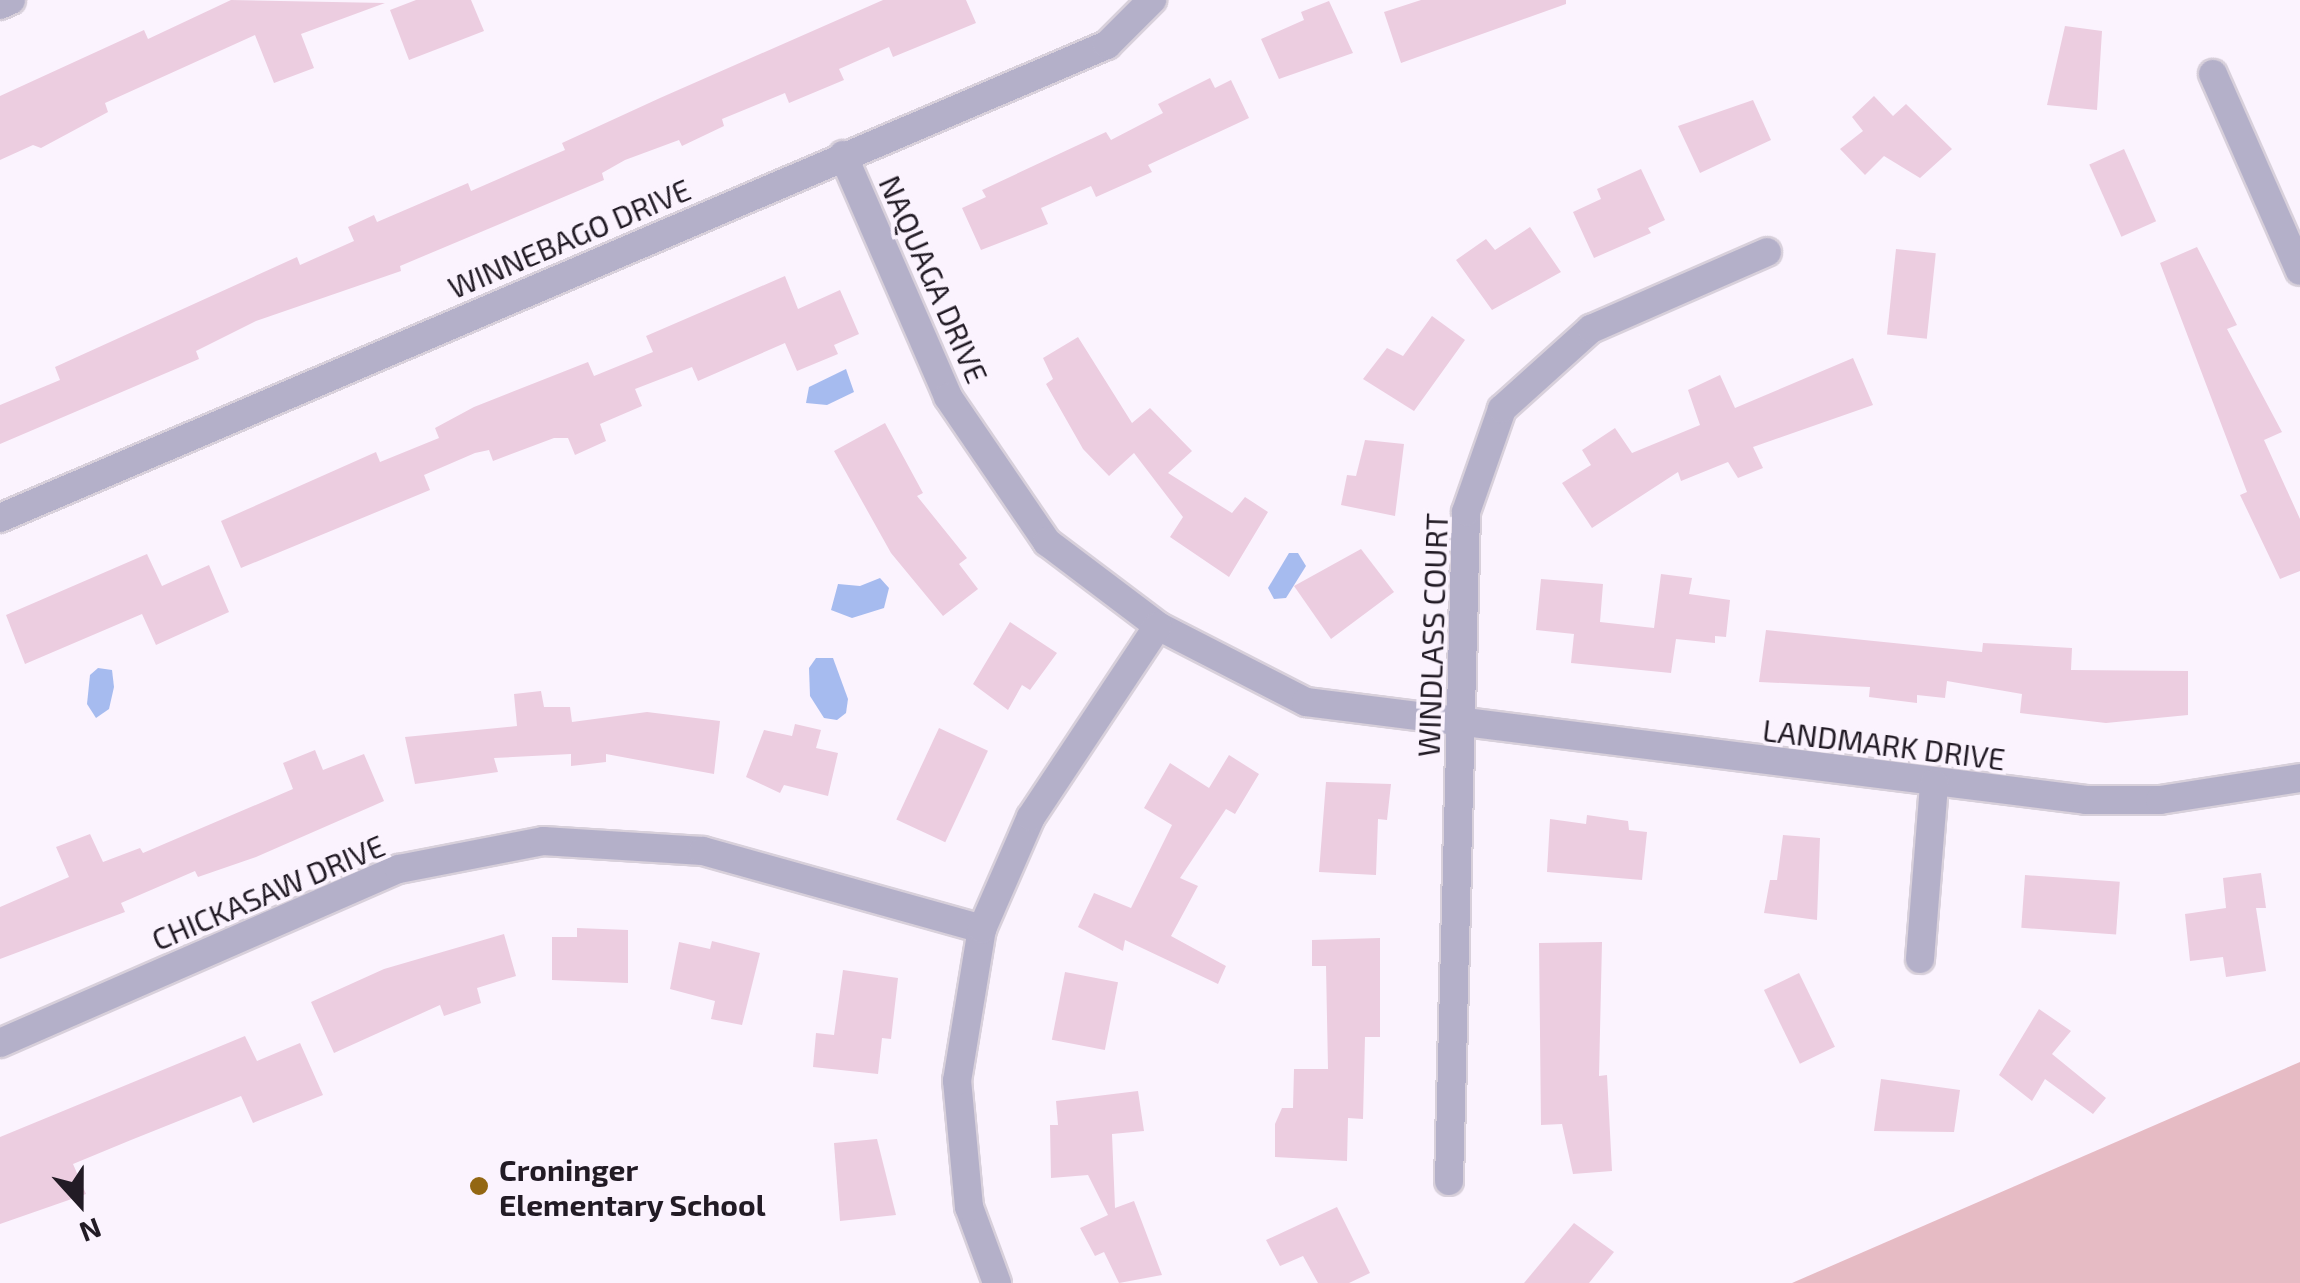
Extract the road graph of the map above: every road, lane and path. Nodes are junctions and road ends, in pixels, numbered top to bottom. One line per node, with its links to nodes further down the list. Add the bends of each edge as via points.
1 (11, 0): 3 (street)
2 (1152, 0): 5 (street, WINNEBAGO DRIVE, via 1107,44)
3 (0, 6)
4 (2214, 74): 7 (street)
5 (843, 155): 8 (street, WINNEBAGO DRIVE); 9 (street, NAQUAGA DRIVE, via 948,397 1047,542)
6 (1767, 252): 10 (street, WINDLASS COURT, via 1591,329 1502,409 1466,512)
7 (2300, 272)
8 (0, 518)
9 (1158, 626): 10 (street, NAQUAGA DRIVE, via 1306,702); 13 (street, via 1031,817)
10 (1460, 725): 12 (street, LANDMARK DRIVE); 16 (street, WINDLASS COURT)
11 (2300, 778): 12 (street, LANDMARK DRIVE, via 2160,800 2086,800)
12 (1934, 784): 14 (street)
13 (982, 929): 15 (street, CHICKASAW DRIVE, via 703,851 543,841 400,869); 17 (street, via 957,1081 969,1207)
14 (1920, 958)
15 (0, 1043)
16 (1449, 1181)
17 (997, 1283)

